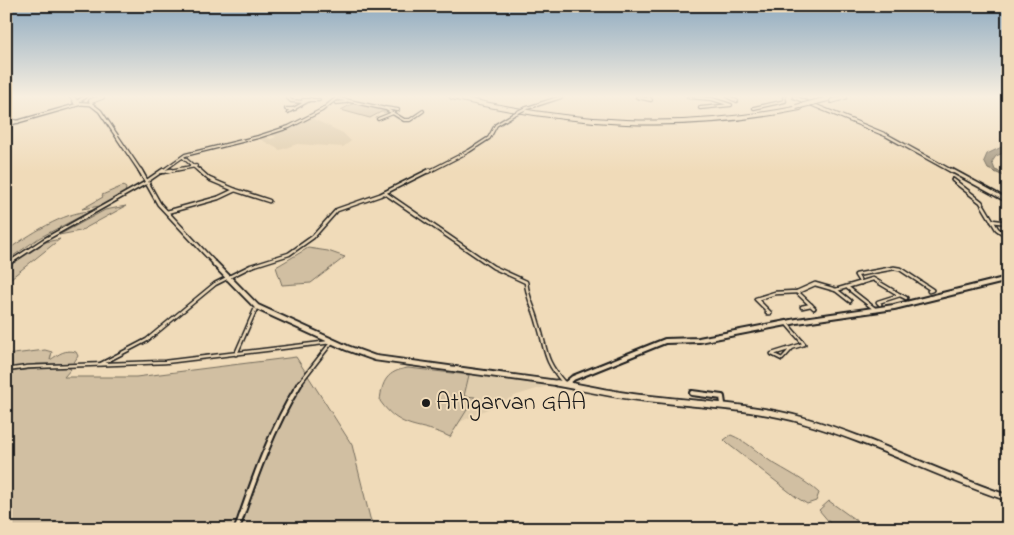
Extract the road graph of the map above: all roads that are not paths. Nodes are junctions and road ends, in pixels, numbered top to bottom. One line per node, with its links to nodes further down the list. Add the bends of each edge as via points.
1 (18, 122): 8 (street)
2 (108, 122): 13 (main road)
3 (298, 122): 9 (street, via 258,137)
4 (501, 122): 15 (street, bridge, via 482,143)
5 (615, 122): 6 (highway)
6 (661, 122)
7 (854, 122): 17 (main road, via 886,135)
8 (6, 126)
9 (183, 156): 10 (street); 11 (street)
10 (196, 166): 11 (street); 14 (street, via 209,179)
11 (161, 172): 13 (street)
12 (953, 180): 19 (street, via 981,202)
13 (147, 182): 18 (main road); 22 (street)
14 (235, 190): 16 (street); 18 (street)
15 (385, 193): 23 (street, via 337,210 313,237 282,258 251,266); 46 (street, via 493,267 526,282 528,299 538,321 550,368)
16 (269, 201)
17 (1008, 201)
18 (167, 212): 23 (main road)
19 (992, 221): 20 (street); 21 (street)
20 (1008, 223)
21 (1008, 237)
22 (6, 265)
23 (228, 277): 36 (main road); 44 (street, via 206,290 147,340)
24 (869, 277): 25 (street)
25 (873, 279): 27 (street); 32 (street)
26 (1008, 279): 38 (street)
27 (861, 283): 28 (street); 30 (street, via 856,275 892,267 932,290)
28 (848, 288): 29 (street); 38 (street)
29 (836, 290): 31 (street, via 815,284); 34 (street)
30 (929, 291)
31 (797, 292): 37 (street, via 812,307); 39 (street, via 775,293 756,299 770,313)
32 (900, 295): 33 (street); 35 (street, via 878,302)
33 (906, 298)
34 (850, 301)
35 (880, 304)
36 (257, 307): 41 (main road); 43 (street)
37 (802, 307)
38 (876, 310): 40 (street)
39 (767, 314)
40 (786, 323): 42 (street, via 804,344); 46 (street, via 699,340 665,340 573,378)
41 (332, 342): 43 (street); 46 (main road, via 375,358); 50 (street, via 306,371 295,390 253,479)
42 (792, 348): 42 (street, via 772,353 772,354 782,359)
43 (236, 354): 44 (street, via 165,362)
44 (101, 364): 45 (street)
45 (6, 370)
46 (566, 384): 48 (main road, via 642,398)
47 (692, 393): 48 (street, via 722,397)
48 (724, 406): 49 (main road, via 814,424)
49 (1008, 498)
50 (237, 529)

